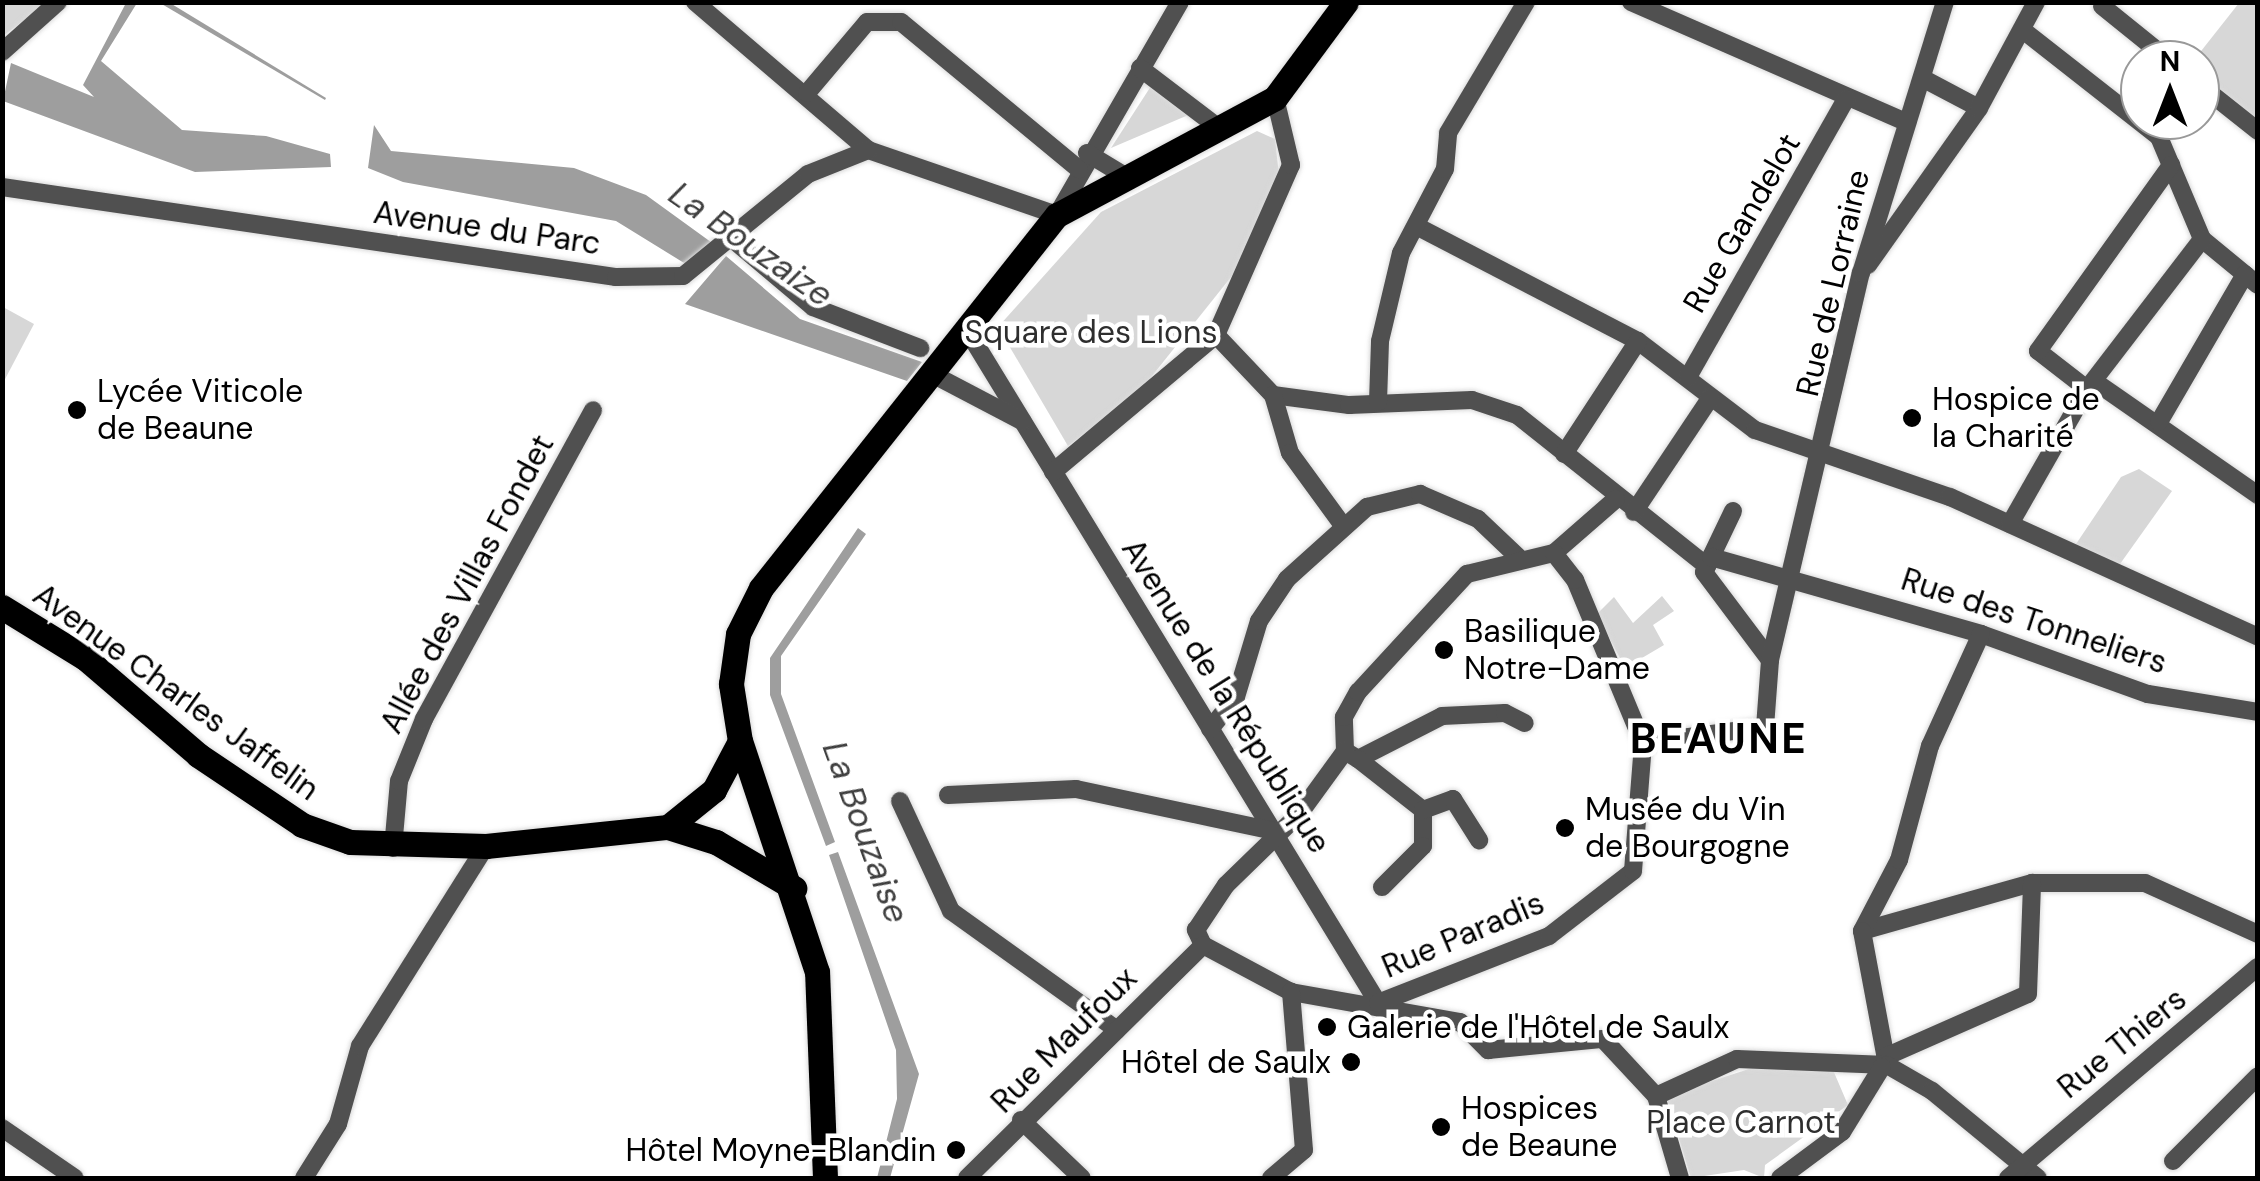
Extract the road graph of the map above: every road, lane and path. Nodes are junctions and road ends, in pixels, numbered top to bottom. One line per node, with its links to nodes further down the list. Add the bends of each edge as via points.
1 (58, 2): 12 (street)
2 (695, 2): 15 (street)
3 (1180, 2): 13 (street)
4 (1346, 2): 16 (main road)
5 (1526, 2): 29 (street, via 1448,133 1445,169)
6 (1631, 2): 17 (street)
7 (1945, 2): 14 (street, Rue de Lorraine)
8 (2036, 2): 10 (street)
9 (2102, 6): 11 (street)
10 (2024, 31): 19 (street); 25 (street, via 2159,137)
11 (2144, 40)
12 (2, 52)
13 (1140, 68): 21 (street); 24 (street)
14 (1922, 78): 19 (street); 20 (street, Rue de Lorraine)
15 (807, 93): 23 (street); 24 (street, via 867,22 900,22)
16 (1275, 98): 21 (main road); 35 (street, via 1291,166)
17 (1846, 99): 20 (street); 39 (street, Rue Gandelot)
18 (2220, 101): 22 (street)
19 (1978, 108): 32 (street)
20 (1904, 121): 32 (street, Rue de Lorraine)
21 (1220, 128): 26 (main road)
22 (2258, 131)
23 (868, 150): 28 (street); 30 (street, Avenue du Parc, via 808,174)
24 (1083, 161): 26 (street); 28 (street)
25 (2171, 165): 31 (street); 40 (street, via 2038,351)
26 (1125, 176): 28 (main road)
27 (2, 187): 30 (street, Avenue du Parc, via 616,277 683,276)
28 (1057, 215): 34 (main road)
29 (1416, 226): 36 (street); 43 (street, via 1380,341)
30 (731, 238): 37 (street, via 813,307)
31 (2202, 239): 33 (street); 40 (street)
32 (1861, 273): 48 (street, Rue de Lorraine)
33 (2251, 280): 46 (street, via 2210,334)
34 (966, 330): 38 (main road); 45 (street, Avenue de la République)
35 (1216, 335): 41 (street); 49 (street)
36 (1638, 341): 39 (street); 47 (street)
37 (920, 348)
38 (932, 374): 45 (street); 67 (main road, via 750,608 732,662)
39 (1688, 377): 42 (street)
40 (2091, 385): 46 (street); 55 (street)
41 (1273, 395): 43 (street); 54 (street, via 1290,453)
42 (1711, 397): 48 (street, via 1754,430); 53 (street)
43 (1378, 402): 47 (street, via 1472,400 1516,415)
44 (593, 410): 77 (street, Allée des Villas Fondet, via 424,719 399,781)
45 (1022, 420): 49 (street, Avenue de la République)
46 (2159, 422): 50 (street)
47 (1564, 454): 51 (street)
48 (1824, 459): 55 (street); 59 (street, Rue de Lorraine)
49 (1053, 472): 66 (street, Avenue de la République)
50 (2258, 495)
51 (1616, 499): 53 (street); 56 (street)
52 (1733, 511): 58 (street)
53 (1634, 512): 58 (street)
54 (1341, 522): 57 (street, via 1420,494 1478,518); 66 (street, via 1259,620 1236,697)
55 (2010, 524): 62 (street)
56 (1554, 554): 57 (street); 68 (street, Rue Paradis, via 1575,580)
57 (1518, 556): 69 (street, via 1467,574 1390,648 1344,716)
58 (1709, 561): 59 (street, Rue des Tonneliers); 63 (street)
59 (1794, 581): 61 (street, Rue des Tonneliers); 63 (street, Rue de Lorraine)
60 (2, 607): 77 (main road, Avenue Charles Jaffelin, via 85,658 198,755 302,825)
61 (1982, 634): 64 (street, Rue des Tonneliers, via 2148,694); 81 (street, via 1930,746 1899,860)
62 (2258, 637)
63 (1770, 660): 68 (street, Rue de Lorraine, via 1765,728 1712,728)
64 (2258, 712)
65 (1524, 724): 69 (street, via 1505,713 1442,716)
66 (1210, 729): 74 (street, Avenue de la République)
67 (740, 741): 73 (main road, via 714,790); 80 (main road)
68 (1643, 742): 86 (street, Rue Paradis, via 1641,834 1632,870 1611,896 1549,936)
69 (1352, 755): 72 (street); 74 (street, via 1300,813)
70 (948, 796): 74 (street, via 1076,788)
71 (900, 801): 87 (street, via 951,911)
72 (1423, 810): 75 (street, via 1454,799); 79 (street, via 1423,846)
73 (668, 827): 76 (main road, Avenue Charles Jaffelin); 80 (main road, via 716,842)
74 (1273, 831): 83 (street, via 1199,924); 86 (street, Avenue de la République)
75 (1479, 840)
76 (486, 846): 77 (main road, Avenue Charles Jaffelin); 96 (street, via 360,1046 338,1124)
77 (393, 848)
78 (2032, 884): 81 (street); 82 (street, via 2145,884); 88 (street, via 2028,994)
79 (1382, 887)
80 (794, 888): 97 (main road, via 820,992)
81 (1862, 931): 88 (street)
82 (2258, 934)
83 (1204, 945): 85 (street); 87 (street, Rue Maufoux)
84 (2258, 966): 93 (street, Rue Thiers, via 2165,1052)
85 (1291, 992): 86 (street); 100 (street, via 1304,1150)
86 (1378, 1004): 90 (street, via 1460,1022 1488,1050 1603,1039)
87 (1117, 1030): 91 (street, Rue Maufoux)
88 (1884, 1063): 90 (street, via 1737,1059); 93 (street); 102 (street, via 1842,1132)
89 (2258, 1076): 94 (street)
90 (1656, 1096): 101 (street)
91 (1021, 1120): 98 (street, Rue Maufoux); 99 (street)
92 (2, 1128): 95 (street)
93 (2022, 1161): 103 (street, Rue Thiers); 104 (street)
94 (2172, 1161)
95 (75, 1178)
96 (304, 1178)
97 (824, 1178)
98 (967, 1178)
99 (1082, 1178)
100 (1271, 1178)
101 (1680, 1178)
102 (1780, 1178)
103 (2008, 1178)
104 (2038, 1178)

